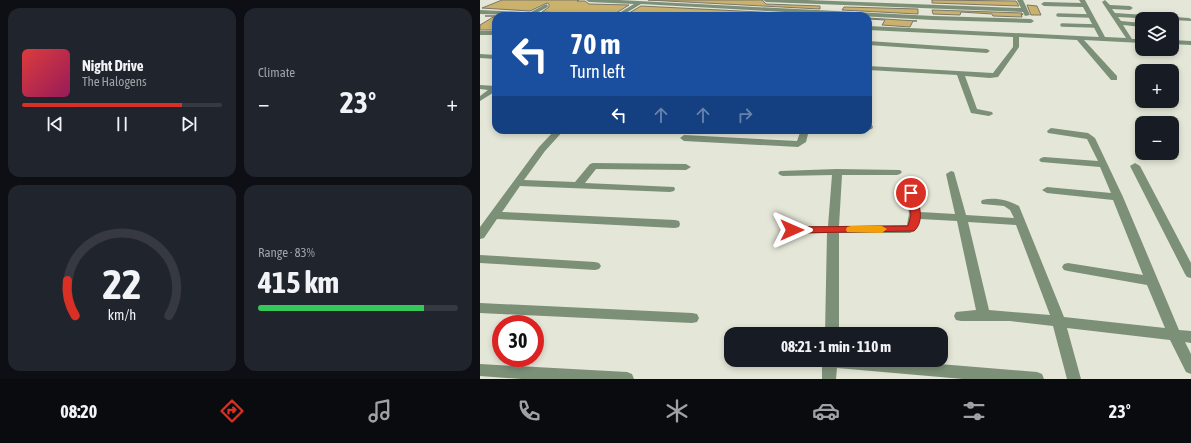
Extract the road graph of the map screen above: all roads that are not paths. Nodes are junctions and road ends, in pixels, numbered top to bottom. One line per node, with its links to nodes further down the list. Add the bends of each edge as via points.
1 (589, 0): 4 (street)
2 (765, 0): 11 (street); 12 (street)
3 (1020, 0): 12 (street)
4 (642, 1): 11 (street); 15 (street)
5 (1083, 2): 7 (street); 22 (street)
6 (1104, 2): 9 (street)
7 (1044, 4)
8 (546, 6): 14 (lane)
9 (1108, 7): 10 (street); 21 (street)
10 (1130, 8)
11 (754, 9): 16 (street); 17 (street)
12 (1024, 10): 30 (street)
13 (480, 12): 18 (street)
14 (535, 12)
15 (624, 12)
16 (751, 12)
17 (798, 12)
18 (492, 13)
19 (1184, 14): 24 (street)
20 (1058, 15): 22 (lane)
21 (1114, 15): 24 (street); 25 (street)
22 (1090, 16): 28 (street)
23 (872, 17): 30 (street)
24 (1190, 21)
25 (1119, 23): 26 (street); 36 (street)
26 (1135, 24)
27 (1062, 25): 28 (lane)
28 (1096, 26): 35 (street)
29 (872, 28): 33 (street)
30 (1034, 28): 33 (street); 34 (street)
31 (480, 33): 32 (street)
32 (492, 33)
33 (1016, 35): 45 (street, via 1016,47 995,75)
34 (1079, 38): 35 (street); 46 (street)
35 (1103, 39): 36 (street)
36 (1130, 40): 37 (street)
37 (1135, 40)
38 (1179, 42): 40 (street)
39 (872, 43): 41 (street)
40 (1191, 43)
41 (987, 50)
42 (480, 56): 43 (street)
43 (492, 57)
44 (872, 68): 45 (street)
45 (960, 73): 51 (street, via 974,111)
46 (1114, 78)
47 (480, 87): 48 (street)
48 (492, 88)
49 (492, 91): 50 (street)
50 (480, 99)
51 (989, 114)
52 (1051, 131): 57 (street, via 1088,136)
53 (556, 134): 64 (street)
54 (804, 134): 55 (street, via 802,142 798,144)
55 (684, 138)
56 (1044, 160): 57 (street)
57 (1104, 165): 69 (street)
58 (1135, 166): 82 (street)
59 (686, 167): 66 (street, via 592,166)
60 (837, 172): 61 (street); 62 (street); 77 (street)
61 (897, 172)
62 (783, 173)
63 (952, 174): 73 (street)
64 (518, 183): 66 (street); 71 (street)
65 (910, 183): 72 (street)
66 (578, 185): 67 (street)
67 (670, 189)
68 (1047, 190): 69 (street)
69 (1118, 197): 83 (street)
70 (986, 202): 74 (street, via 1011,205 1015,208)
71 (495, 215): 75 (street); 78 (street)
72 (916, 215): 73 (street); 77 (street, via 910,229)
73 (961, 218): 74 (street); 85 (street)
74 (1019, 222): 88 (street)
75 (675, 224)
76 (792, 230): 77 (street)
77 (833, 230): 89 (street)
78 (481, 232)
79 (480, 259): 80 (street)
80 (595, 266)
81 (1068, 267): 83 (street)
82 (1191, 274)
83 (1152, 281): 90 (street)
84 (480, 308): 87 (street)
85 (984, 314): 86 (street); 88 (street)
86 (961, 316)
87 (692, 318)
88 (1059, 322): 90 (street); 99 (street)
89 (832, 327)
90 (1174, 335): 91 (street); 94 (street)
91 (1191, 337)
92 (830, 367): 97 (street)
93 (906, 367): 98 (street)
94 (1191, 368)
95 (480, 370): 96 (street)
96 (627, 379)
97 (829, 379)
98 (1037, 379)
99 (1074, 379)

